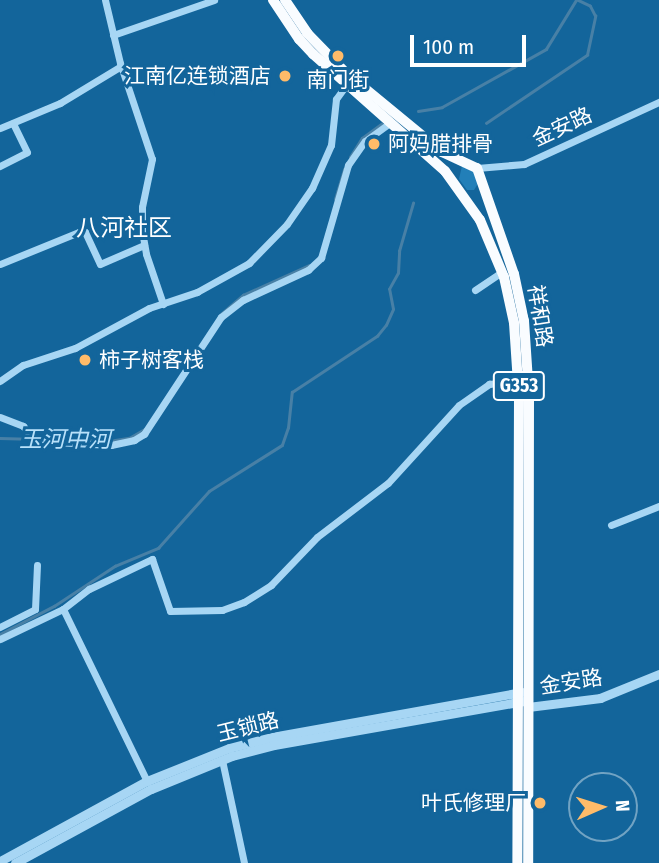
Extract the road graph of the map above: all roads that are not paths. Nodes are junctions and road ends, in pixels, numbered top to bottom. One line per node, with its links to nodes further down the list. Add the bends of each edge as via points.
1 (105, 0): 5 (street)
2 (214, 0): 5 (street)
3 (273, 0): 7 (highway, 祥和路 / G353, via 299,40)
4 (285, 0): 12 (highway, via 307,33 345,72 442,152)
5 (113, 35): 6 (street)
6 (121, 66): 9 (street, via 60,103); 18 (street, via 152,159 142,207)
7 (346, 85): 10 (highway, 祥和路 / G353); 22 (street, via 337,99 331,145 312,188 288,224 248,263 197,292)
8 (659, 102): 14 (street, 金安路, via 524,164)
9 (13, 123): 11 (street); 13 (street, via 27,152)
10 (390, 123): 15 (highway, 祥和路 / G353); 25 (street, via 365,141 348,165 321,258 221,317 144,434 111,445 35,441 23,426)
11 (0, 128)
12 (459, 159): 14 (highway); 15 (highway)
13 (0, 166)
14 (477, 168): 16 (highway, 祥和路 / G353)
15 (449, 175): 17 (highway, 祥和路 / G353)
16 (485, 188): 17 (highway); 33 (highway, 祥和路 / G353, via 514,274 526,337)
17 (467, 199): 20 (highway, 祥和路 / G353)
18 (144, 246): 19 (street, via 100,264 85,232 79,232); 22 (street)
19 (0, 264)
20 (502, 272): 21 (street); 24 (highway, 祥和路 / G353, via 514,323)
21 (475, 290)
22 (163, 304): 23 (street, via 75,348 23,365)
23 (0, 381)
24 (518, 381): 29 (street, via 489,384 458,405 388,483 317,537 271,584 244,602 222,610 170,611 152,559 89,589); 33 (highway, 祥和路 / G353)
25 (0, 417)
26 (659, 506): 27 (street)
27 (611, 525)
28 (37, 565): 30 (street, via 34,609)
29 (63, 609): 31 (street); 35 (street)
30 (0, 627)
31 (0, 639)
32 (659, 674): 33 (street, 金安路, via 590,701)
33 (523, 698): 34 (street, 玉锁路, via 274,745); 35 (street, 玉锁路, via 272,737 208,755); 39 (highway, 祥和路 / G353); 40 (highway, 祥和路 / G353)
34 (222, 760): 37 (street, 玉锁路, via 151,789); 38 (street)
35 (147, 781): 36 (street, 玉锁路)
36 (0, 861)
37 (15, 863)
38 (244, 863)
39 (517, 863)
40 (528, 863)

